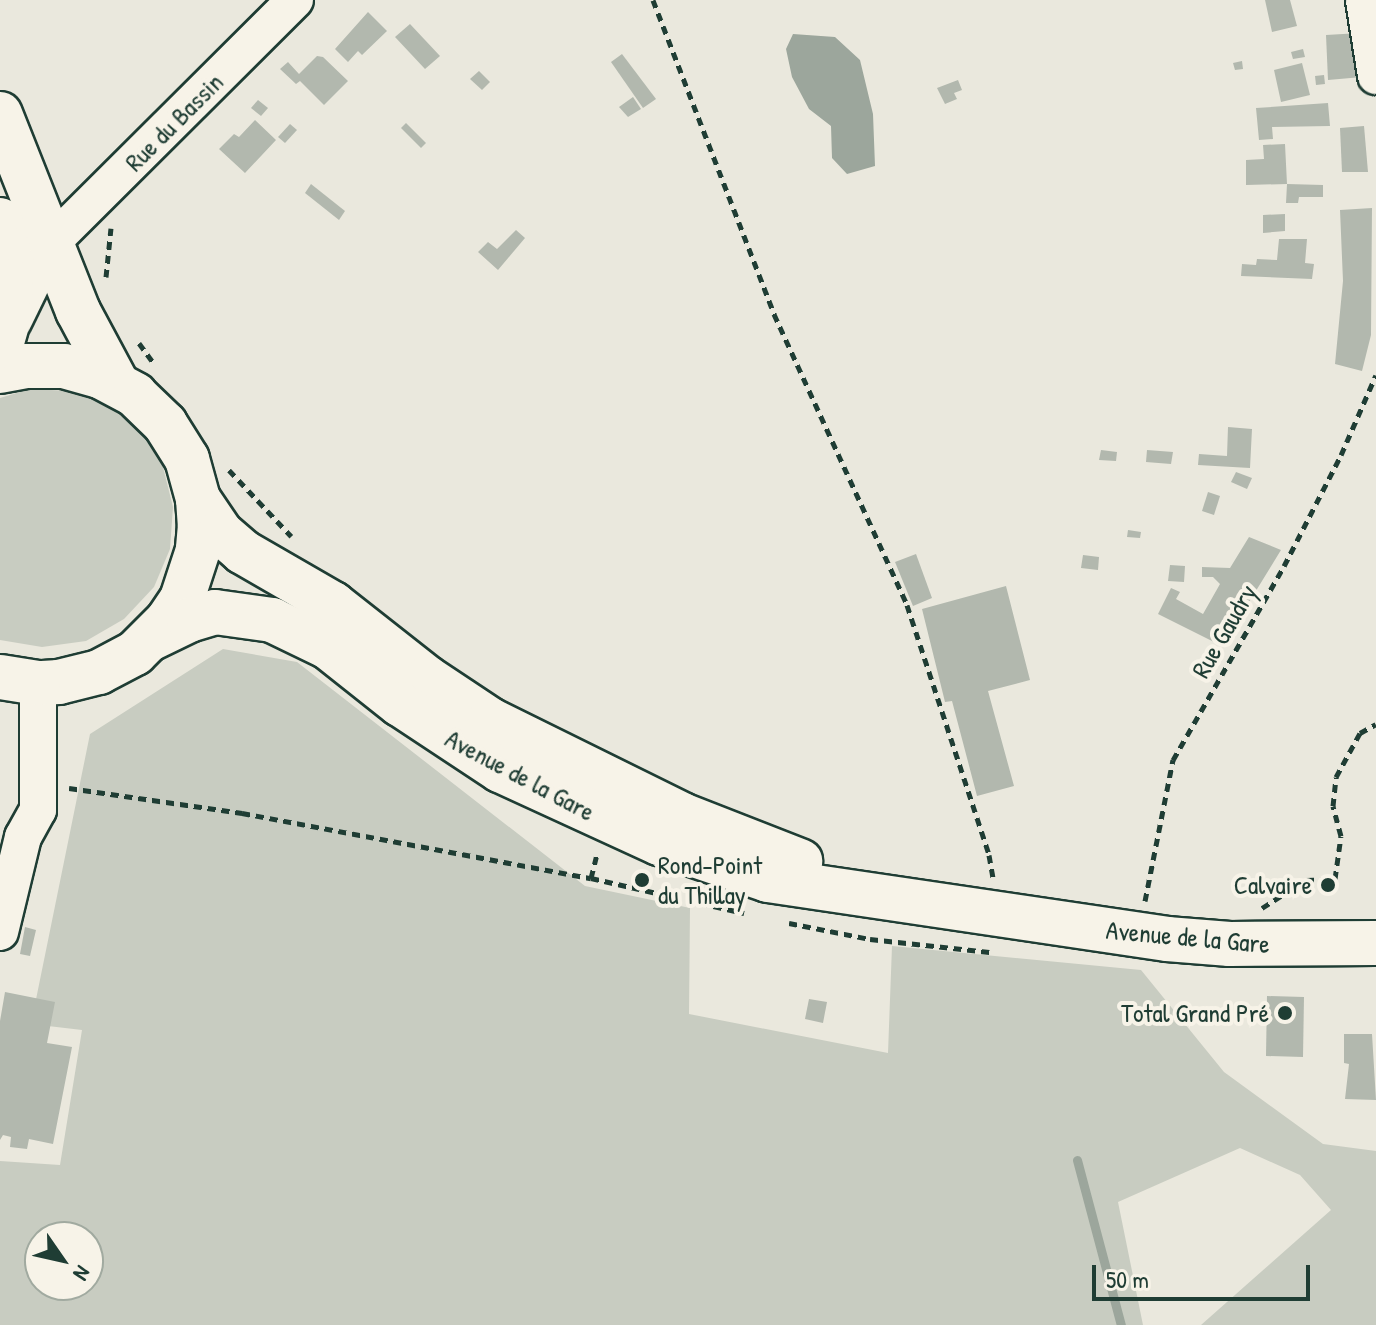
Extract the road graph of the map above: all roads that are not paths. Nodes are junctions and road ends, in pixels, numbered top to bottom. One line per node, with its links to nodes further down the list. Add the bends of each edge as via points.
1 (295, 0): 6 (street, Rue du Bassin)
2 (1364, 0): 3 (street)
3 (1376, 76)
4 (0, 114): 6 (main road)
5 (0, 220): 7 (main road, via 11,281)
6 (52, 242): 7 (street, Rue du Bassin); 8 (main road, via 78,311)
7 (1, 355): 8 (main road, via 26,366)
8 (136, 375): 9 (main road, via 187,459)
9 (198, 499): 10 (main road, via 198,550 192,575 182,599); 12 (main road, Avenue de la Gare, via 220,532 243,552 333,604 490,720 682,815)
10 (150, 639): 11 (main road, via 99,672); 12 (main road, Avenue de la Gare, via 215,612 272,620 328,647 476,756 587,812 768,880)
11 (19, 680): 15 (street, via 38,810 23,837)
12 (919, 904): 13 (main road, Avenue de la Gare)
13 (1000, 917): 14 (main road, Avenue de la Gare); 16 (main road, Avenue de la Gare, via 1230,944)
14 (1376, 923)
15 (0, 932)
16 (1376, 943)

